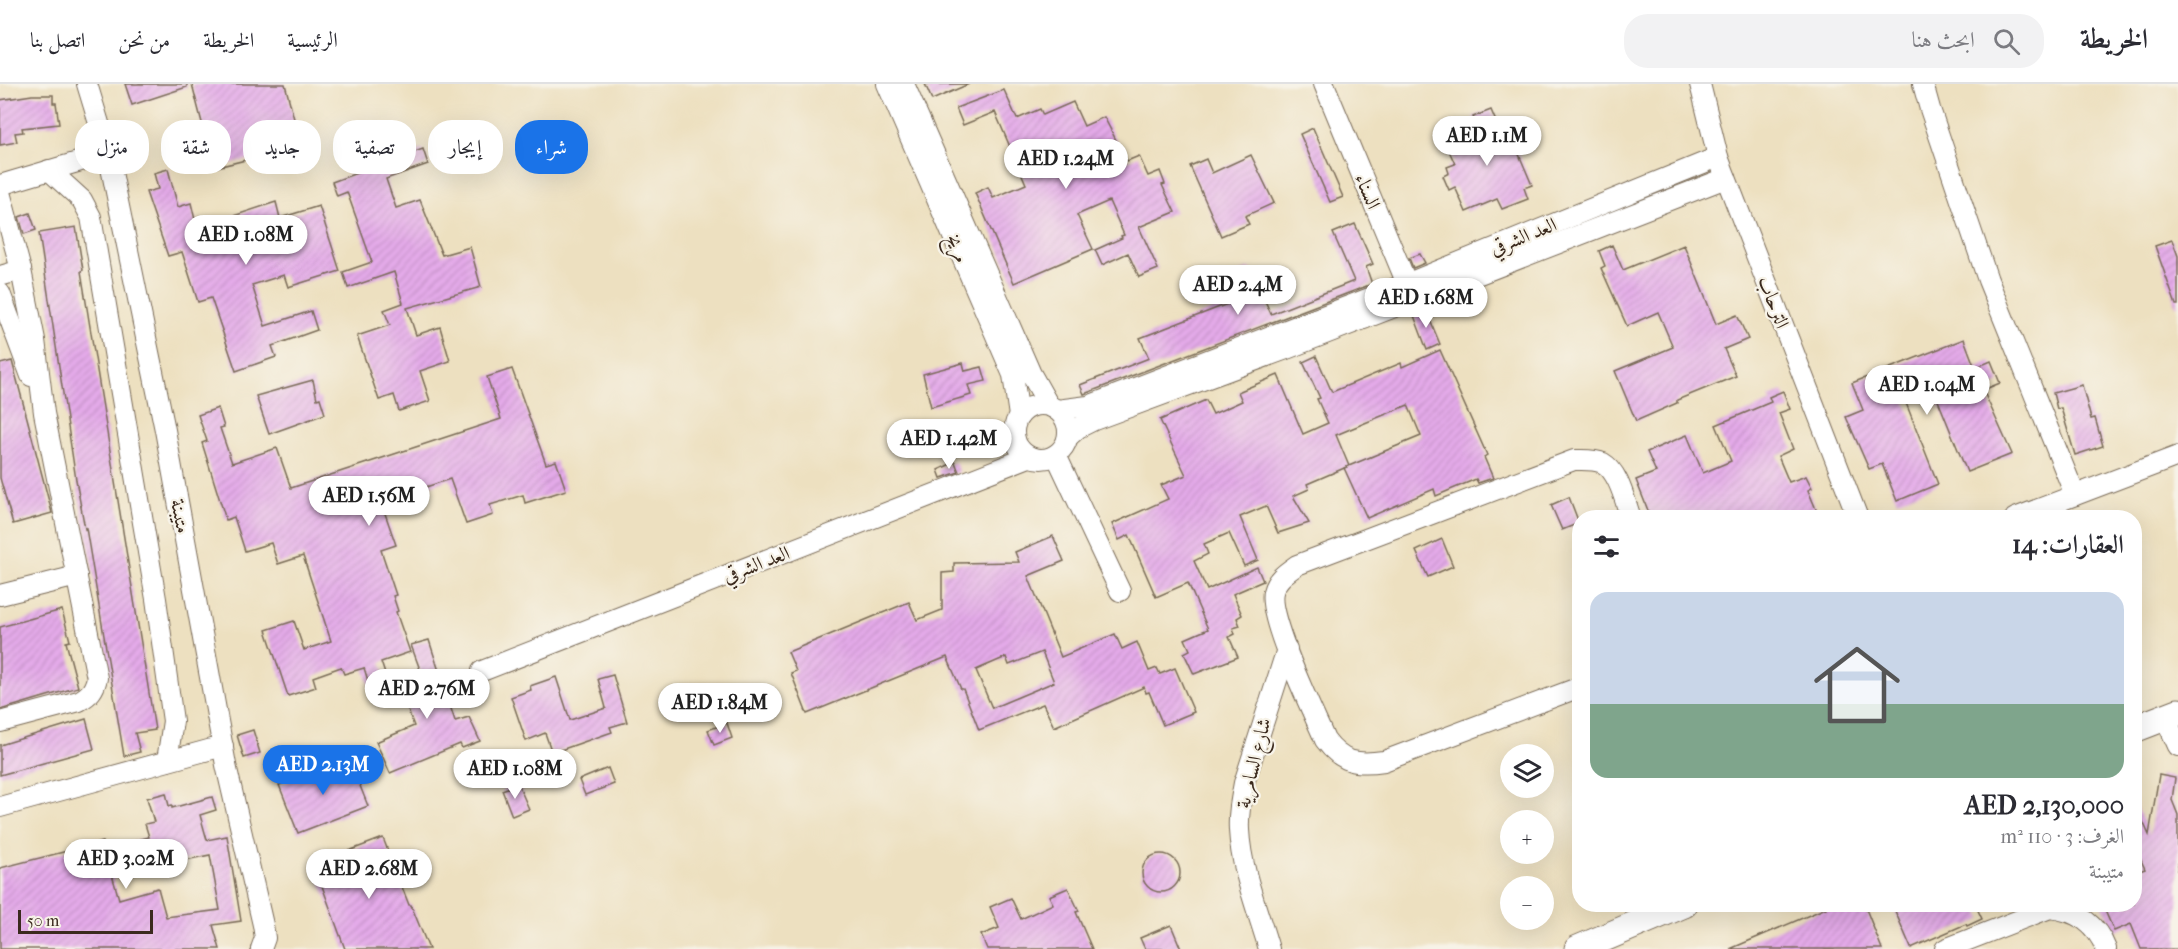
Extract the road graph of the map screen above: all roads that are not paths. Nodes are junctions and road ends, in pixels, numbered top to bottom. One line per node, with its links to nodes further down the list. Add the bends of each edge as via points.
1 (87, 84): 7 (street, متيبنة)
2 (887, 84): 21 (street, مريخ, via 1012,375)
3 (904, 84): 19 (street, مريخ, via 1031,374)
4 (1324, 84): 17 (street, السناء)
5 (1700, 84): 8 (street, الترحاب)
6 (1923, 84): 26 (street, via 1988,280)
7 (98, 120)
8 (1718, 157): 12 (street, الترحاب); 17 (street, العد الشرقي)
9 (75, 163): 10 (street)
10 (49, 170): 13 (street); 41 (street, متيبنة, via 82,200 91,217 173,721)
11 (112, 174): 39 (street, متيبنة)
12 (1726, 178): 17 (street, العد الشرقي); 28 (street, الترحاب)
13 (0, 185)
14 (0, 192): 15 (street)
15 (21, 270): 16 (street); 20 (street)
16 (0, 276)
17 (1410, 291): 19 (street, العد الشرقي, via 1088,406); 22 (street, العد الشرقي, via 1289,348 1094,420)
18 (0, 293): 20 (street)
19 (1053, 408): 21 (street, via 1029,407); 22 (street, via 1065,419)
20 (44, 413): 30 (street)
21 (1019, 416): 25 (street, via 1013,428 1015,442)
22 (1068, 437): 23 (street)
23 (1056, 455): 25 (street, via 1043,460); 31 (street)
24 (2178, 456): 26 (street)
25 (1029, 457): 34 (street, العد الشرقي)
26 (2075, 495): 29 (street)
27 (1628, 510): 33 (street, via 1612,472 1603,463 1574,460 1297,565 1282,575 1273,592 1278,629)
28 (1855, 510)
29 (2036, 510)
30 (77, 576): 32 (street); 37 (street, via 97,678 94,689 79,701)
31 (1120, 591)
32 (0, 595)
33 (1287, 649): 35 (street, via 1325,740 1334,752 1364,764 1384,761); 47 (street, شارع السامرية, via 1240,806 1241,853)
34 (482, 671)
35 (1572, 690)
36 (2172, 715): 38 (street); 40 (street)
37 (0, 722)
38 (2142, 726)
39 (223, 746): 41 (street); 46 (street, متيبنة, via 263,925 265,938)
40 (2178, 746)
41 (166, 761): 42 (street)
42 (0, 807)
43 (1665, 912): 48 (street)
44 (2039, 912): 49 (street)
45 (2073, 912): 50 (street, via 2092,925)
46 (261, 949)
47 (1269, 949)
48 (1578, 949)
49 (1945, 949)
50 (2106, 949)

